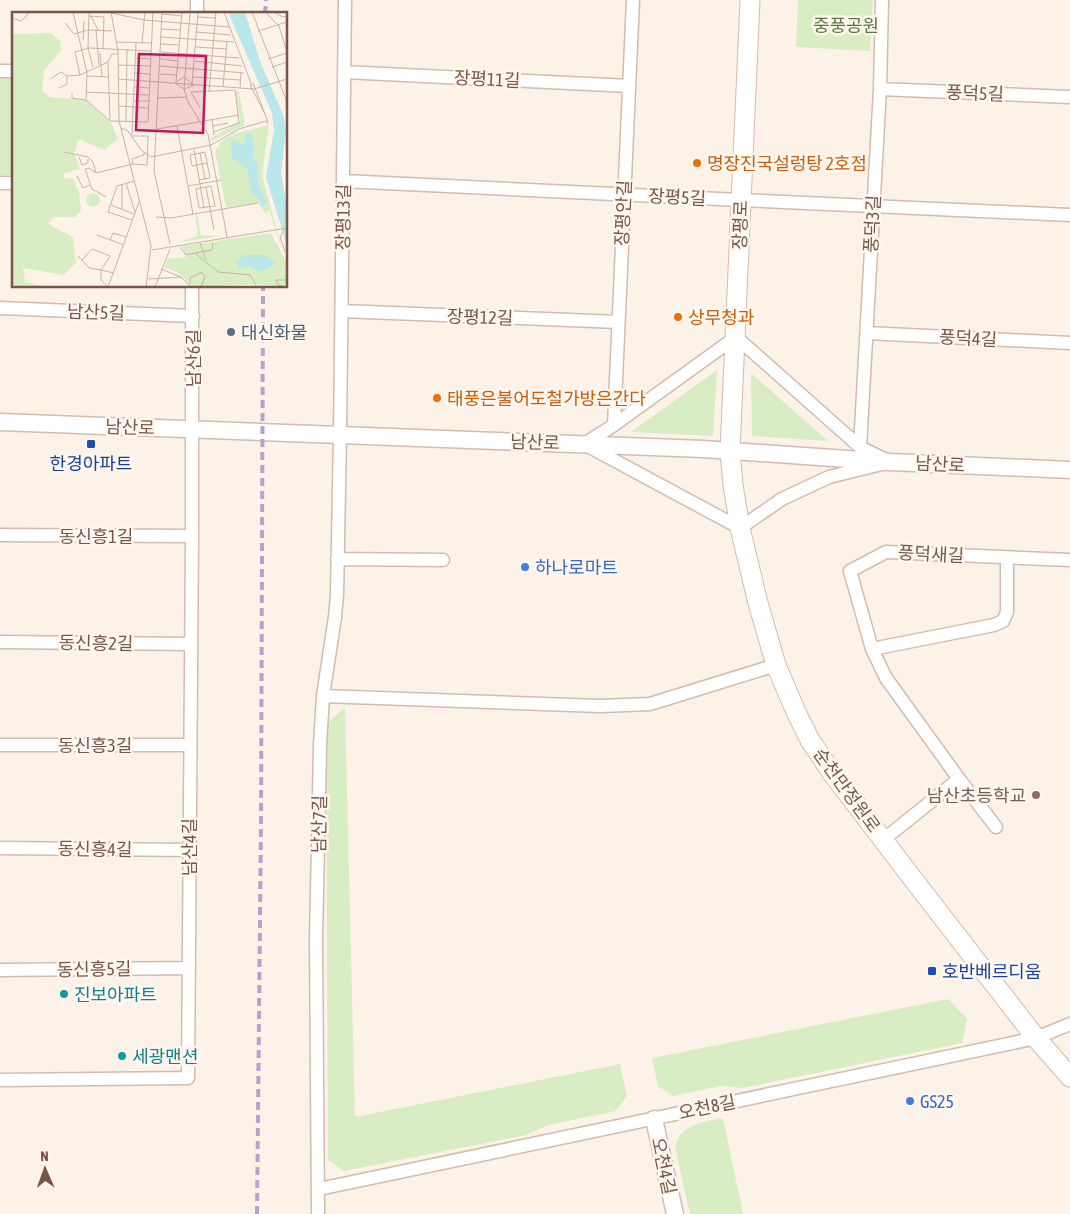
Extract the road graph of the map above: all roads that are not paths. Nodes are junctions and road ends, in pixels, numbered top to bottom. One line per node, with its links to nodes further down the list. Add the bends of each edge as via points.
1 (345, 0): 5 (street, 장평13길)
2 (633, 0): 6 (street, 장평안길)
3 (750, 0): 11 (main road, 장평로)
4 (882, 0): 7 (street, 풍덕3길)
5 (344, 72): 6 (street, 장평11길); 9 (street, 장평13길)
6 (629, 86): 10 (street, 장평안길)
7 (880, 89): 8 (street, 풍덕5길); 12 (street, 풍덕3길)
8 (1070, 97)
9 (343, 181): 10 (street, 장평5길); 16 (street, 장평13길)
10 (624, 195): 11 (street, 장평5길); 18 (street, 장평안길)
11 (740, 200): 12 (street, 장평5길); 20 (main road, 장평로)
12 (873, 206): 13 (street, 장평5길); 19 (street, 풍덕3길)
13 (1070, 215)
14 (192, 288): 17 (street, 남산6길)
15 (0, 308): 17 (street, 남산5길)
16 (342, 311): 18 (street, 장평12길); 25 (street, 장평13길)
17 (193, 316): 24 (street, 남산6길)
18 (618, 322): 23 (street, 장평안길)
19 (867, 333): 21 (street, 풍덕4길); 27 (street, 풍덕3길)
20 (736, 338): 23 (street); 27 (street); 28 (main road, 장평로)
21 (1070, 342)
22 (0, 422): 24 (street, 남산로)
23 (614, 425): 26 (street)
24 (193, 429): 25 (street, 남산로); 33 (street, 남산4길)
25 (340, 435): 26 (street, 남산로); 35 (street, 남산7길)
26 (584, 444): 28 (street, 남산로); 31 (street)
27 (860, 447): 29 (street)
28 (730, 451): 29 (street, 남산로); 31 (main road, 순천만정원로)
29 (890, 462): 30 (street, 남산로); 31 (street, via 829,477 782,499)
30 (1070, 470)
31 (740, 528): 41 (main road, 순천만정원로)
32 (0, 535): 33 (street, 동신흥1길)
33 (192, 536): 39 (street, 남산4길)
34 (1008, 558): 37 (street, 풍덕새길); 40 (street, via 1007,612 1003,621); 40 (street, 풍덕새길, via 886,552 850,571)
35 (337, 560): 36 (street); 42 (street, 남산7길, via 335,618)
36 (443, 560)
37 (1070, 560)
38 (0, 642): 39 (street, 동신흥2길)
39 (191, 644): 44 (street, 남산4길)
40 (872, 649): 45 (street, 풍덕새길, via 886,678)
41 (776, 665): 42 (street, via 650,704 600,706); 47 (main road, 순천만정원로, via 810,740)
42 (322, 696): 57 (street, 남산7길, via 316,941)
43 (0, 745): 44 (street, 동신흥3길)
44 (190, 745): 49 (street, 남산4길)
45 (958, 779): 46 (street, 풍덕새길); 47 (street)
46 (996, 827)
47 (883, 840): 53 (main road, 순천만정원로)
48 (0, 848): 49 (street, 동신흥4길)
49 (189, 850): 50 (street, 남산4길)
50 (188, 968): 51 (street, 동신흥5길); 55 (street, 남산4길, via 188,1078)
51 (0, 970)
52 (1070, 1024): 53 (street)
53 (1036, 1038): 54 (main road, 순천만정원로); 56 (street, 오천8길)
54 (1070, 1078)
55 (0, 1080)
56 (654, 1119): 57 (street, 오천8길); 59 (street, 오천4길)
57 (319, 1189): 58 (street, 남산7길)
58 (318, 1214)
59 (675, 1214)

